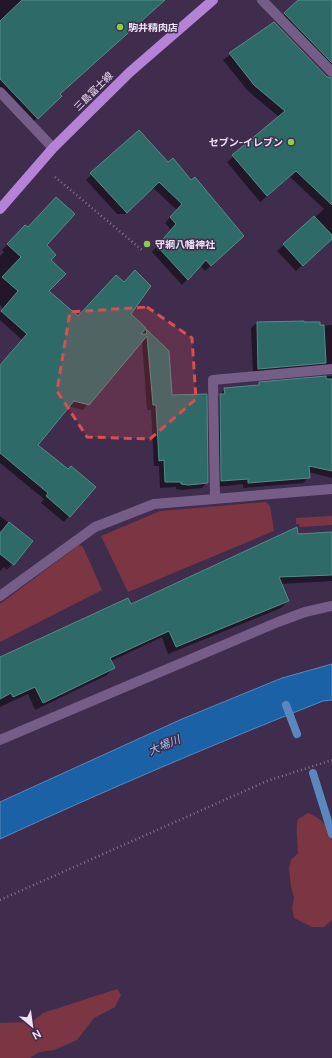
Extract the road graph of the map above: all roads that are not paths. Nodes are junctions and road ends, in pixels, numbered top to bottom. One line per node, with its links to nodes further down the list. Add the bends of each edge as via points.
1 (213, 0): 5 (main road, 三島富士線, via 130,72)
2 (262, 0): 3 (street)
3 (332, 72)
4 (0, 92): 5 (street)
5 (53, 148): 6 (main road, 三島富士線)
6 (0, 209)
7 (332, 369): 9 (street, via 213,380)
8 (332, 489): 9 (street)
9 (215, 499): 10 (street, via 154,504 96,527)
10 (0, 596)
11 (332, 606): 12 (street, via 305,612 263,628)
12 (0, 740)

